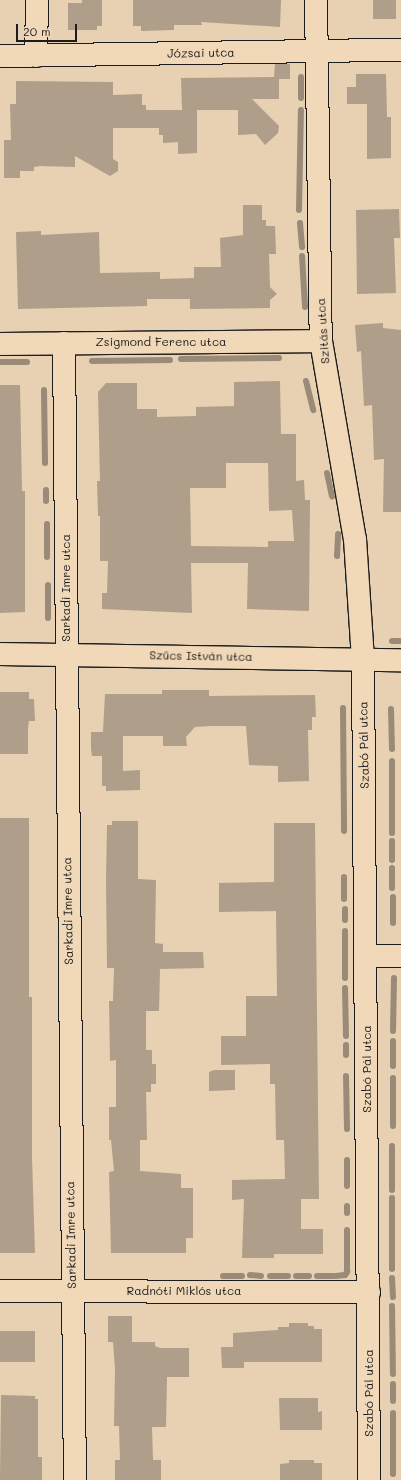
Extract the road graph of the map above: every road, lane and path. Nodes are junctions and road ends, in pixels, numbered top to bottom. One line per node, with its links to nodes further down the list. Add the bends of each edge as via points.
1 (37, 0): 6 (street)
2 (316, 0): 4 (street, Szitás utca)
3 (401, 50): 4 (street, Józsai utca)
4 (318, 52): 6 (street, Józsai utca); 7 (street, Szitás utca)
5 (0, 56): 6 (street, Józsai utca)
6 (36, 56)
7 (321, 341): 8 (street, Zsigmond Ferenc utca); 12 (street, Szitás utca, via 355,539)
8 (64, 343): 9 (street, Zsigmond Ferenc utca); 11 (street, Sarkadi Imre utca)
9 (0, 344)
10 (0, 654): 11 (street, Szűcs István utca)
11 (66, 654): 12 (street, Szűcs István utca); 17 (street, Sarkadi Imre utca)
12 (363, 659): 13 (street, Szűcs István utca); 14 (street, Szabó Pál utca)
13 (401, 660)
14 (366, 956): 15 (street); 18 (street, Szabó Pál utca)
15 (401, 956)
16 (0, 1291): 17 (street, Radnóti Miklós utca)
17 (72, 1291): 18 (street, Radnóti Miklós utca); 19 (street, Sarkadi Imre utca)
18 (369, 1292): 20 (street, Szabó Pál utca)
19 (75, 1480)
20 (369, 1480)

